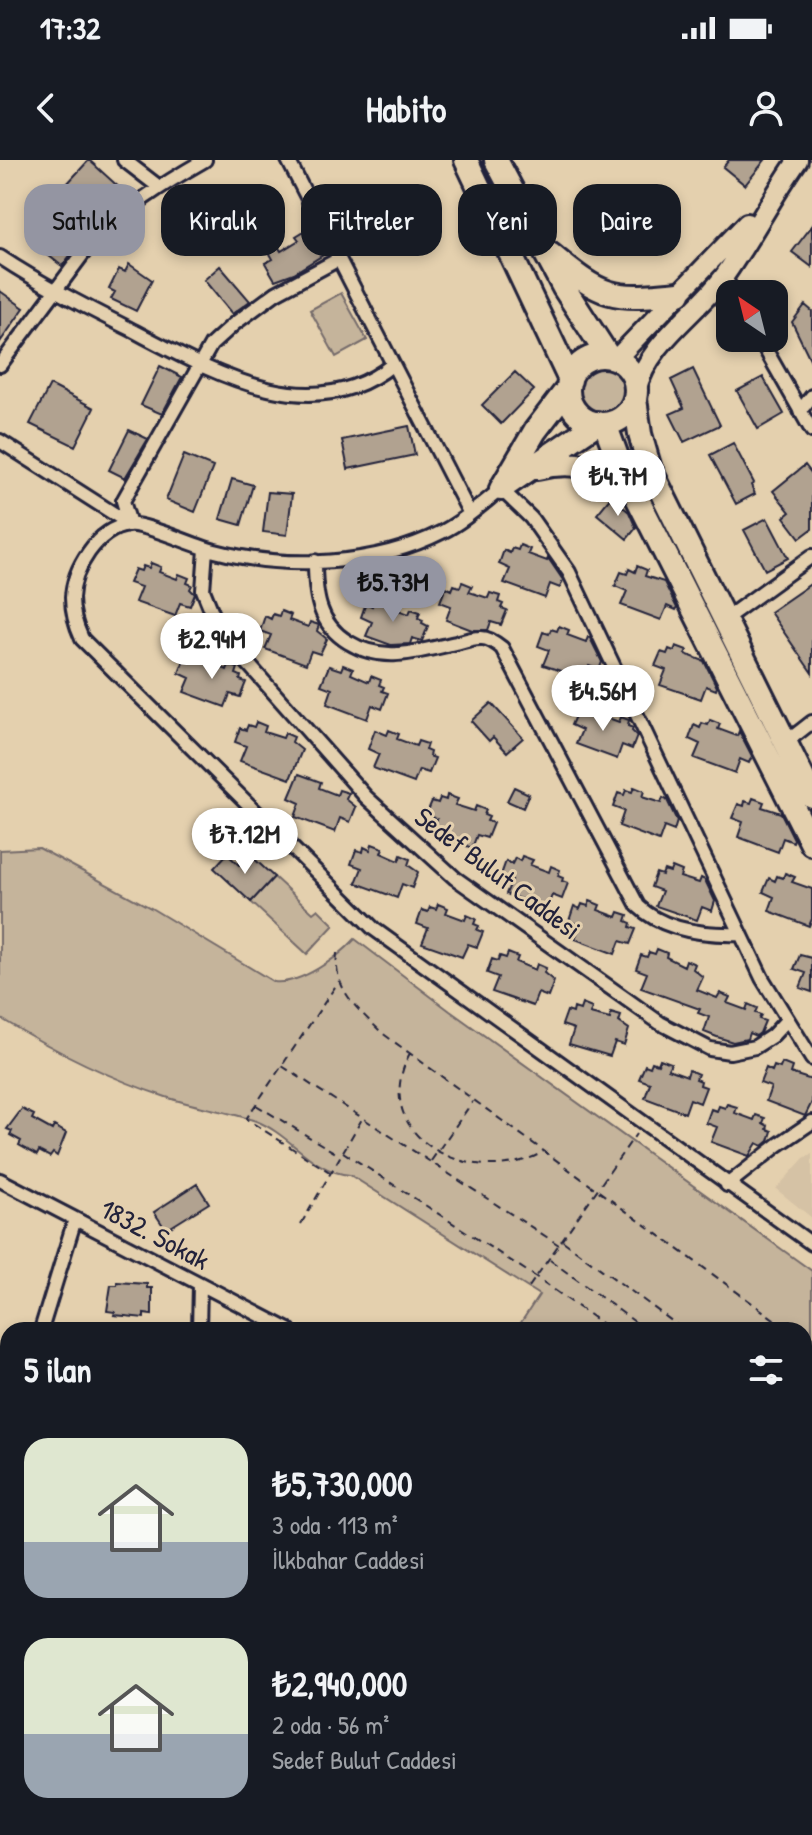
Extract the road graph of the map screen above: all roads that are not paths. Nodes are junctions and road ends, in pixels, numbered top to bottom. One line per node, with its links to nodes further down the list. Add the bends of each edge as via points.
1 (124, 160): 8 (street)
2 (205, 160): 8 (street)
3 (288, 160): 13 (street)
4 (466, 160): 23 (highway)
5 (496, 160): 7 (highway)
6 (798, 160): 9 (street)
7 (508, 184)
8 (159, 187): 16 (street, via 105,228)
9 (771, 198): 14 (street); 17 (street)
10 (547, 256): 19 (highway)
11 (552, 256): 17 (highway, via 611,294 635,298)
12 (0, 257): 16 (street)
13 (339, 259): 20 (street); 22 (street, via 244,316 216,339)
14 (724, 276): 15 (street); 24 (street, via 653,353 641,371)
15 (726, 280)
16 (55, 290): 21 (street); 22 (street)
17 (679, 293): 19 (street)
18 (767, 352): 26 (street)
19 (612, 357): 23 (highway, via 584,361); 24 (highway, via 633,375)
20 (393, 364): 22 (street, via 350,389 315,394 262,388); 33 (street)
21 (0, 365)
22 (198, 365): 34 (street, via 123,501)
23 (569, 384): 27 (highway, via 576,411); 32 (highway)
24 (636, 395): 27 (highway, via 627,413); 38 (highway, via 650,469)
25 (812, 396): 26 (street)
26 (800, 411): 28 (street)
27 (601, 423): 30 (highway); 31 (highway)
28 (812, 431)
29 (0, 441): 34 (street)
30 (528, 471): 31 (highway, via 582,464); 32 (highway)
31 (630, 482): 42 (highway)
32 (501, 489): 33 (street); 43 (street, via 531,518 569,572)
33 (470, 514): 37 (street, via 405,547)
34 (130, 524): 35 (street); 48 (street, via 104,536 79,571 72,606 82,639 374,929)
35 (206, 549): 37 (street, via 265,560); 44 (street, Sedef Bulut Caddesi, via 203,590 220,632 366,797 455,878 660,1023 710,1049 755,1047)
36 (812, 556): 38 (street)
37 (315, 561): 43 (street, via 321,612 333,630 357,647 397,655 480,638 502,648 638,906 674,926)
38 (725, 619): 40 (highway)
39 (812, 722): 40 (street)
40 (785, 743): 41 (highway)
41 (812, 796)
42 (812, 844)
43 (740, 934): 44 (street)
44 (786, 1021): 45 (street)
45 (812, 1059)
46 (812, 1122): 48 (street)
47 (0, 1180): 49 (street, 1832. Sokak)
48 (727, 1185): 50 (street)
49 (75, 1219): 51 (street, 1832. Sokak); 52 (street)
50 (812, 1244)
51 (200, 1284): 53 (street); 54 (street, 1832. Sokak)
52 (43, 1322)
53 (199, 1322)
54 (274, 1322)

